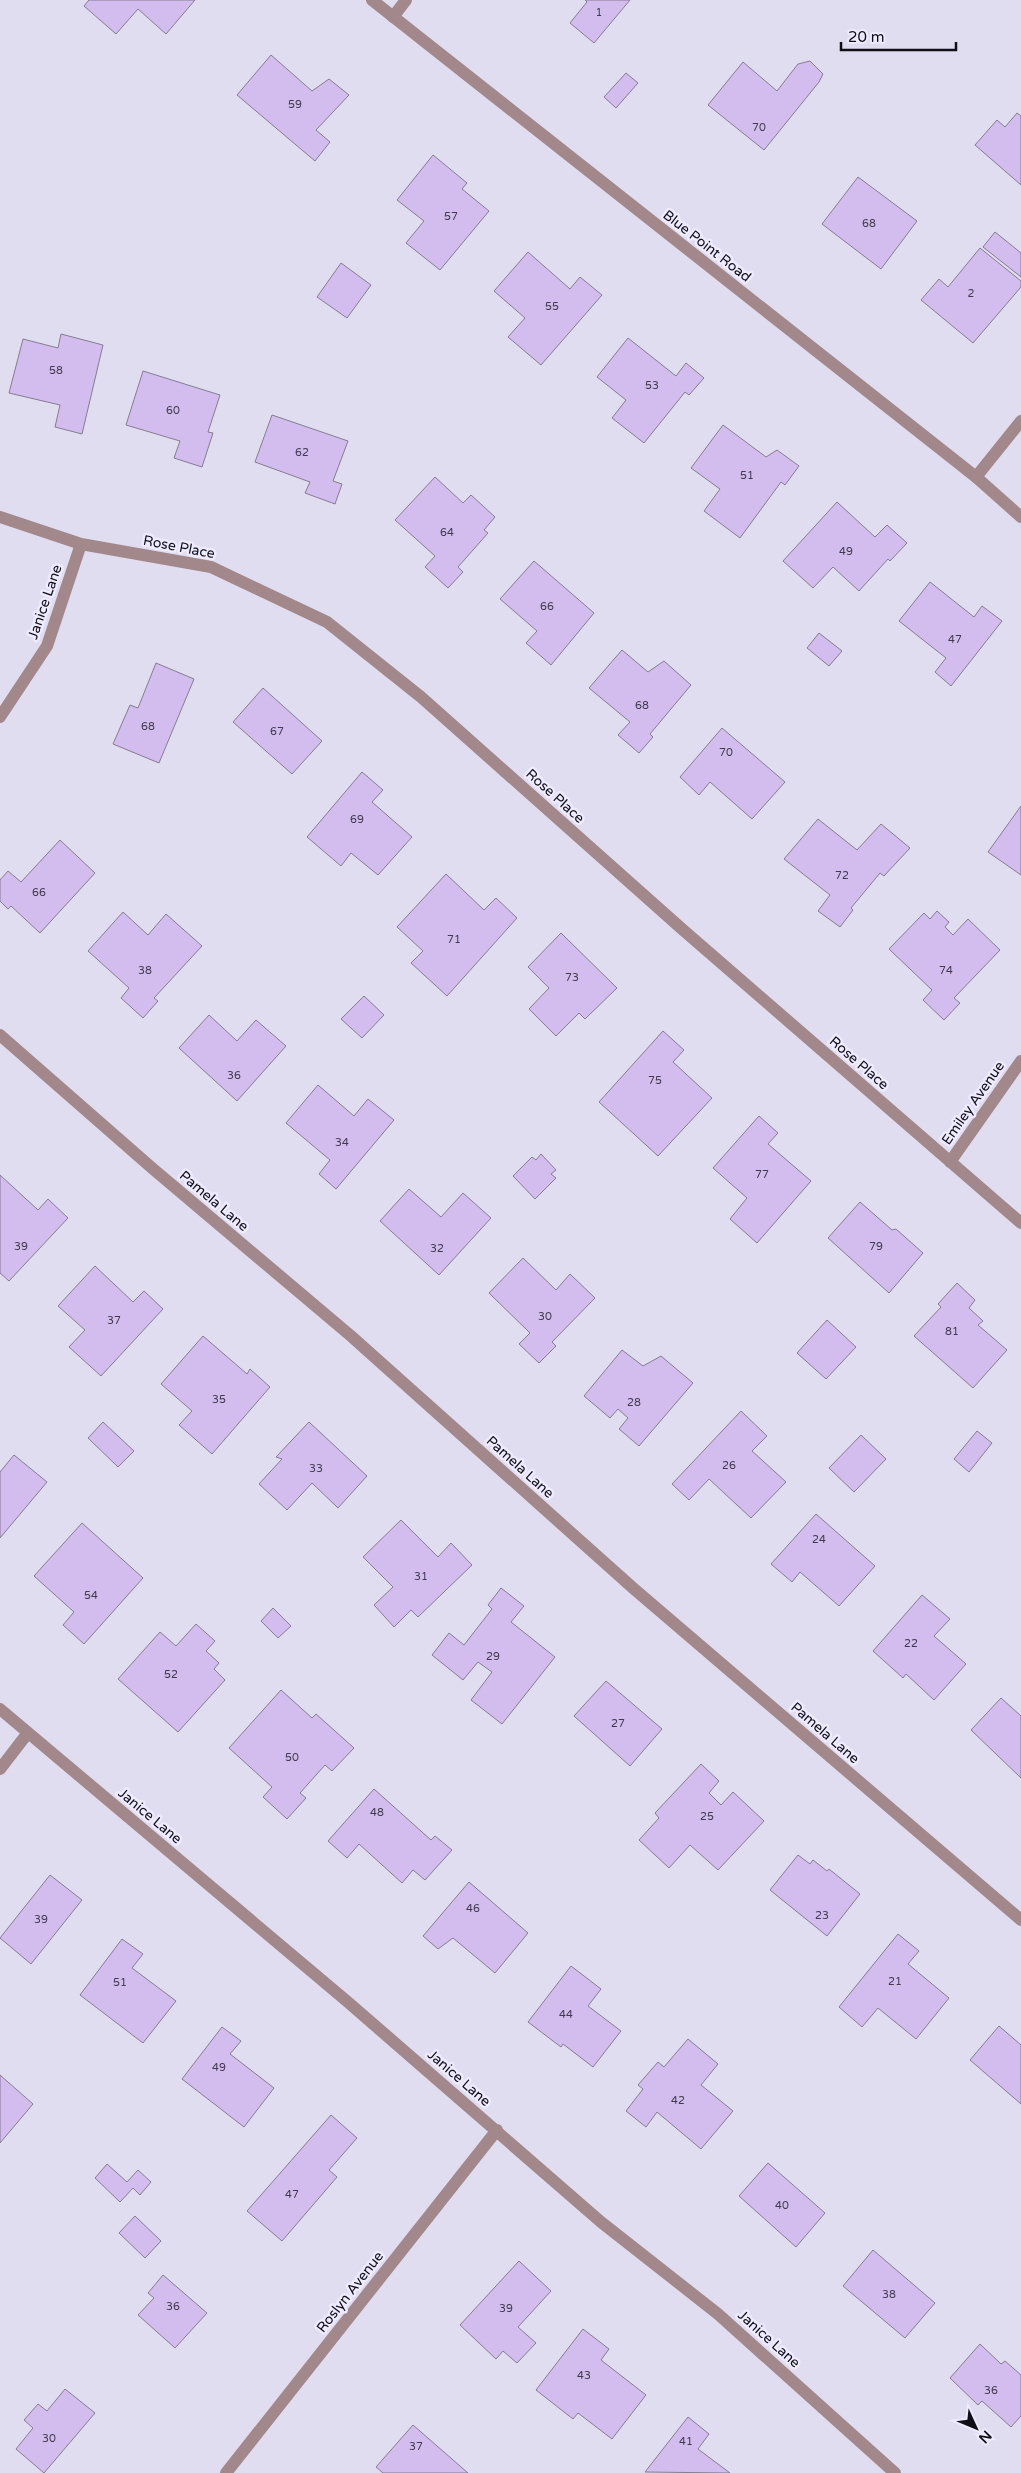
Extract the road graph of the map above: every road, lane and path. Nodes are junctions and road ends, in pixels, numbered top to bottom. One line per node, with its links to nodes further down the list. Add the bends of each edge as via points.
1 (372, 0): 3 (street, Blue Point Road)
2 (406, 0): 3 (street)
3 (393, 17): 5 (street, Blue Point Road)
4 (1021, 421): 5 (street)
5 (976, 477): 7 (street, Blue Point Road)
6 (0, 517): 8 (street, Rose Place)
7 (1021, 517)
8 (81, 544): 9 (street, Janice Lane, via 47,646); 12 (street, Rose Place, via 211,567 327,622 421,697)
9 (0, 717)
10 (0, 1035): 17 (street, Pamela Lane, via 351,1336 633,1588)
11 (1021, 1061): 12 (street, Emiley Avenue)
12 (950, 1162): 13 (street, Rose Place)
13 (1021, 1223)
14 (0, 1709): 15 (street, Janice Lane)
15 (27, 1734): 16 (street); 18 (street, Janice Lane)
16 (0, 1769)
17 (1021, 1920)
18 (497, 2130): 19 (street, Roslyn Avenue); 20 (street, Janice Lane, via 601,2222 718,2314)
19 (226, 2473)
20 (895, 2473)

